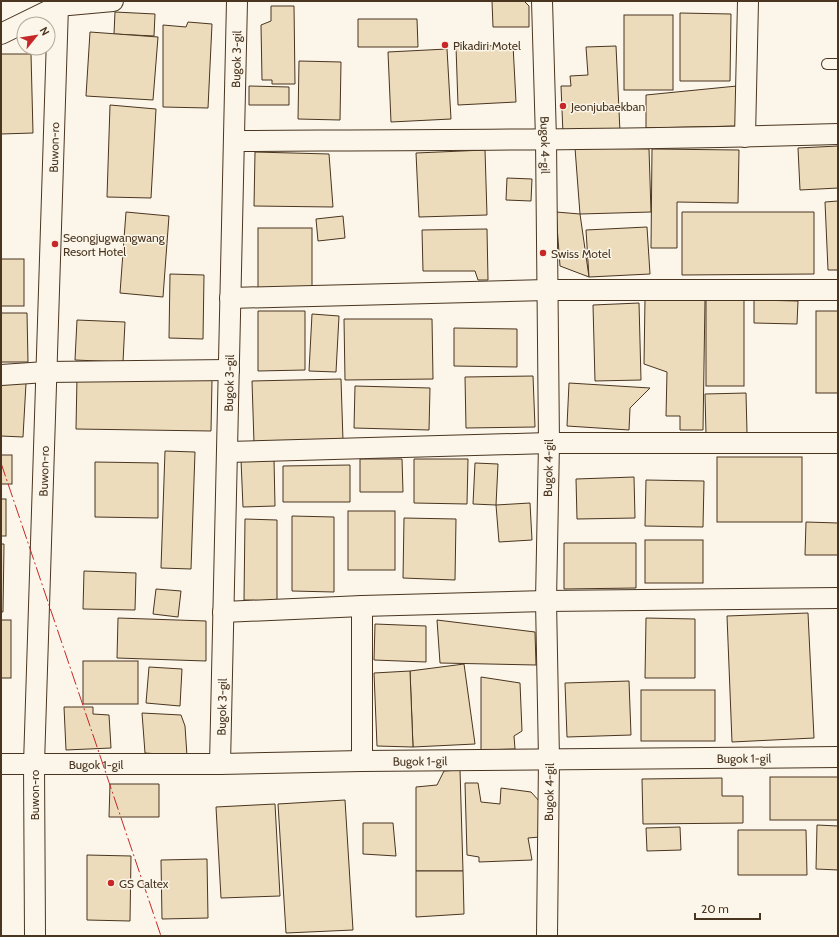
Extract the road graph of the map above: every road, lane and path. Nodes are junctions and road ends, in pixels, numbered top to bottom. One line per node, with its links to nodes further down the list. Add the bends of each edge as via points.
1 (113, 1): 5 (street)
2 (237, 1): 12 (street, Bugok 3-gil)
3 (542, 1): 11 (street, Bugok 4-gil)
4 (748, 1): 10 (street)
5 (58, 6): 6 (street); 17 (street, Buwon-ro)
6 (1, 34)
7 (827, 64): 8 (lane)
8 (838, 64)
9 (838, 134): 10 (street)
10 (745, 137): 11 (street)
11 (546, 139): 12 (street); 13 (street, Bugok 4-gil)
12 (234, 141): 15 (street, Bugok 3-gil)
13 (547, 290): 14 (street); 15 (street); 19 (street, Bugok 4-gil)
14 (838, 290)
15 (230, 298): 16 (street, Bugok 3-gil)
16 (229, 370): 17 (street); 21 (street, Bugok 3-gil)
17 (46, 372): 18 (street); 30 (street, Buwon-ro)
18 (1, 376)
19 (548, 443): 20 (street); 21 (street); 23 (street, Bugok 4-gil)
20 (838, 443)
21 (227, 452): 25 (street, Bugok 3-gil)
22 (838, 598): 23 (street)
23 (546, 600): 24 (street); 27 (street, Bugok 4-gil)
24 (362, 606): 25 (street); 28 (street)
25 (223, 612): 31 (street, Bugok 3-gil)
26 (838, 757): 27 (street, Bugok 1-gil)
27 (549, 759): 28 (street, Bugok 1-gil); 33 (street, Bugok 4-gil)
28 (362, 761): 31 (street, Bugok 1-gil)
29 (1, 764): 30 (street, Bugok 1-gil)
30 (34, 764): 31 (street, Bugok 1-gil); 32 (street, Buwon-ro)
31 (220, 764)
32 (35, 936)
33 (547, 936)

